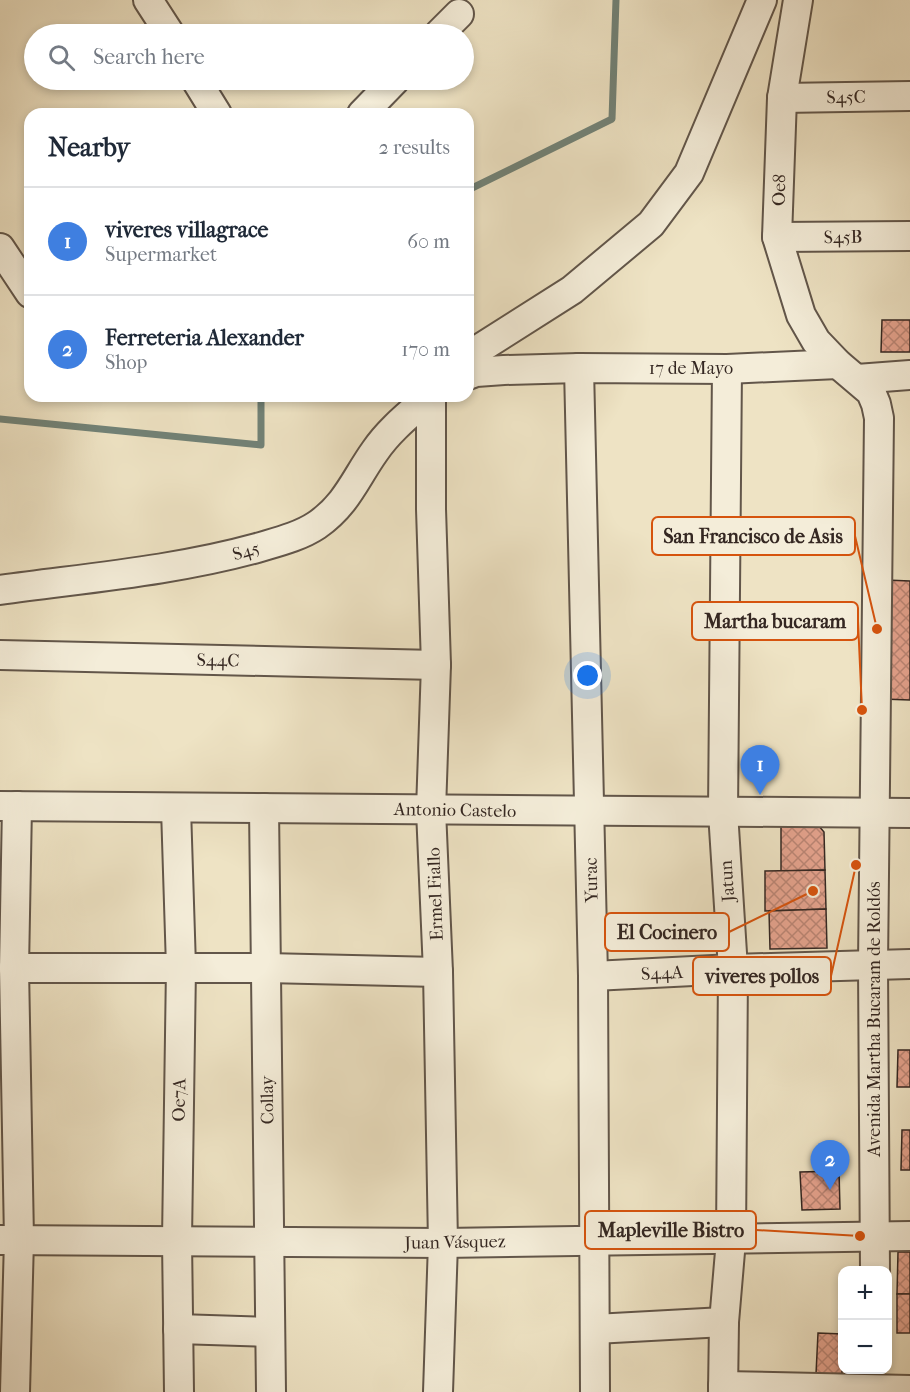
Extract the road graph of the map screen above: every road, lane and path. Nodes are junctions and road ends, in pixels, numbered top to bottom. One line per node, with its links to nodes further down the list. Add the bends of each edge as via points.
1 (762, 0): 17 (street, via 689,173 651,224 572,290)
2 (798, 0): 10 (street, Oe8)
3 (154, 2): 5 (street)
4 (459, 14): 6 (street)
5 (165, 24)
6 (449, 24)
7 (202, 90): 11 (street)
8 (385, 90): 12 (street)
9 (910, 96): 10 (street, S45C)
10 (782, 98): 14 (street, Oe8)
11 (213, 108)
12 (368, 108)
13 (910, 236): 14 (street, S45B)
14 (777, 237): 20 (street, Oe8, via 801,315 816,341)
15 (0, 248): 16 (street)
16 (24, 284)
17 (474, 352)
18 (579, 368): 19 (street, 17 de Mayo); 21 (street, 17 de Mayo); 32 (street, Yurac)
19 (727, 369): 20 (street, 17 de Mayo); 33 (street, Jatun)
20 (848, 372): 22 (street, 17 de Mayo); 35 (street, Avenida Martha Bucaram de Roldós, via 871,392 879,418)
21 (474, 373)
22 (910, 375)
23 (424, 402): 25 (street, S45, via 385,438 350,492 316,526 284,540 213,560)
24 (431, 402): 27 (street, Ermel Fiallo, via 430,509)
25 (0, 590)
26 (0, 655): 27 (street, S44C)
27 (436, 665): 31 (street, Ermel Fiallo)
28 (8, 806): 29 (street, Antonio Castelo); 39 (street)
29 (176, 808): 30 (street, Antonio Castelo); 38 (street, Oe7A)
30 (264, 808): 31 (street, Antonio Castelo); 40 (street, Collay)
31 (431, 810): 32 (street, Antonio Castelo); 42 (street, Ermel Fiallo)
32 (590, 811): 33 (street, Antonio Castelo); 43 (street, Yurac)
33 (723, 812): 35 (street, Antonio Castelo); 41 (street, Jatun)
34 (910, 813): 35 (street, Antonio Castelo)
35 (874, 814): 36 (street, Avenida Martha Bucaram de Roldós)
36 (873, 964): 37 (street, S44A); 41 (street, S44A); 44 (street, Avenida Martha Bucaram de Roldós)
37 (910, 964)
38 (181, 967): 39 (street); 40 (street); 47 (street, Oe7A)
39 (14, 968): 46 (street)
40 (266, 968): 42 (street); 50 (street, Collay)
41 (733, 969): 43 (street, S44A); 49 (street, Jatun)
42 (438, 972): 51 (street, Ermel Fiallo)
43 (593, 976): 48 (street, Yurac)
44 (875, 1236): 45 (street, Juan Vásquez); 49 (street, Juan Vásquez); 52 (street, Avenida Martha Bucaram de Roldós)
45 (910, 1236)
46 (9, 1240): 47 (street, Juan Vásquez); 60 (street)
47 (177, 1240): 50 (street, Juan Vásquez); 54 (street, Oe7A)
48 (594, 1240): 49 (street, Juan Vásquez); 51 (street, Juan Vásquez); 55 (street, Yurac)
49 (731, 1240): 53 (street, Jatun)
50 (269, 1243): 51 (street, Juan Vásquez); 56 (street, Collay)
51 (443, 1243): 63 (street, Ermel Fiallo)
52 (875, 1266)
53 (724, 1322): 55 (street); 58 (street, Jatun)
54 (178, 1329): 56 (street); 61 (street, Oe7A)
55 (595, 1329): 64 (street, Yurac)
56 (269, 1332): 62 (street, Collay)
57 (874, 1384): 58 (street); 59 (street)
58 (723, 1389)
59 (910, 1390)
60 (15, 1392)
61 (179, 1392)
62 (271, 1392)
63 (438, 1392)
64 (595, 1392)

